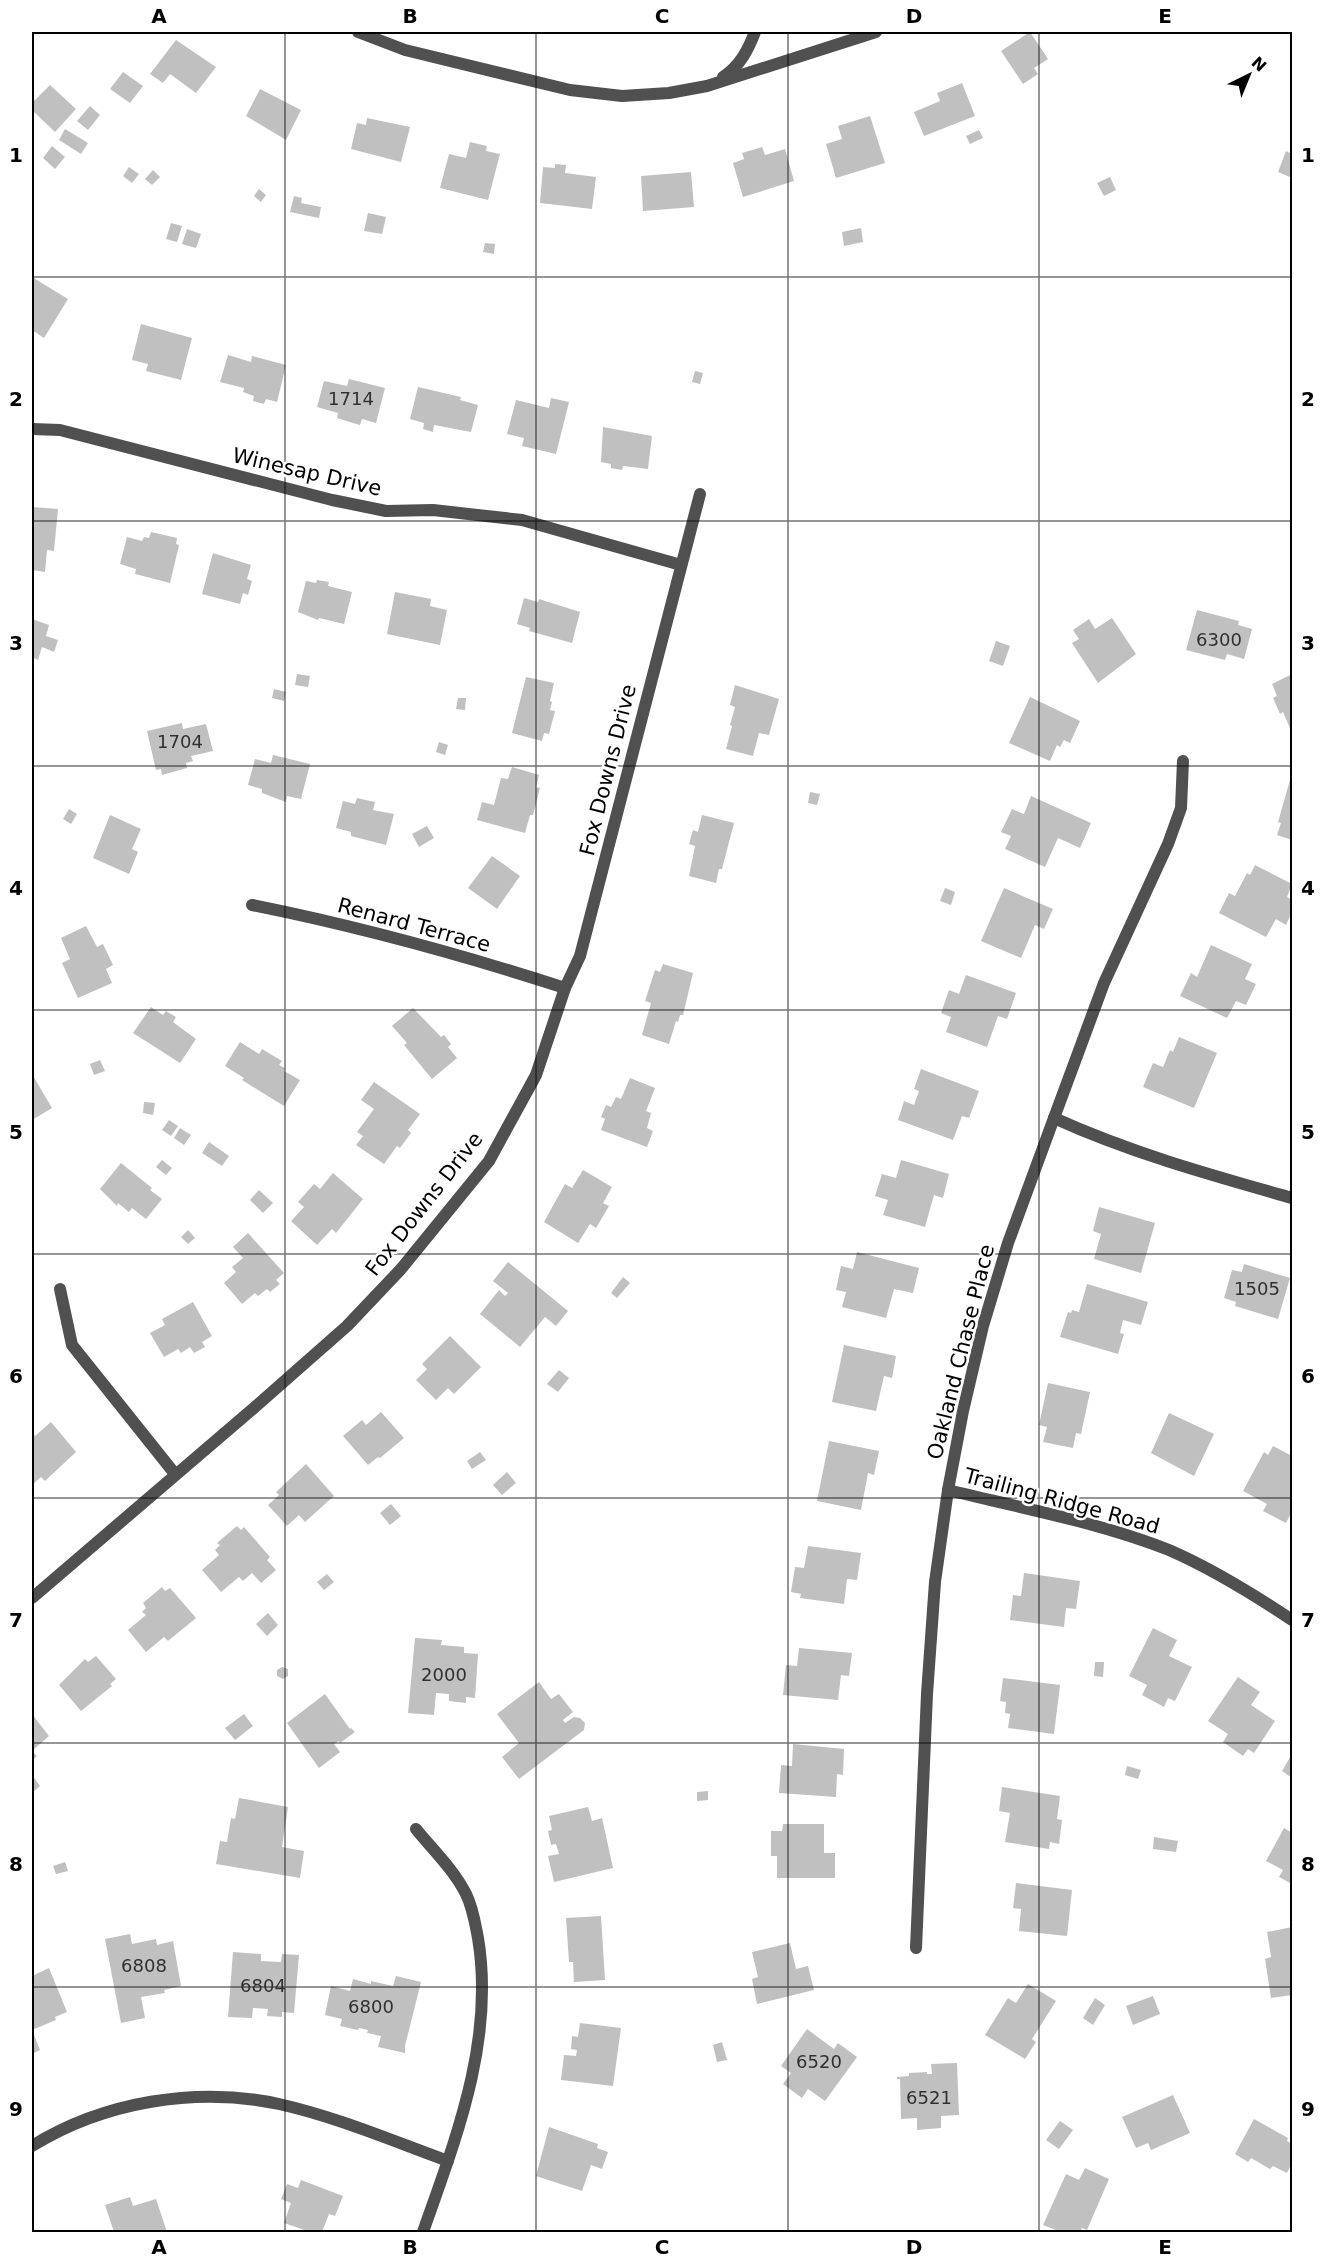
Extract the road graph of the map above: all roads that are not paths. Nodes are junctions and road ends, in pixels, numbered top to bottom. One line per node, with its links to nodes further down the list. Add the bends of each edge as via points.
1 (358, 32): 4 (street, via 405,50 570,90 645,95)
2 (755, 32): 4 (street, via 747,53)
3 (876, 32): 4 (street)
4 (715, 83)
5 (32, 429): 7 (street, Winesap Drive, via 60,430 386,511 433,510 522,520)
6 (700, 494): 7 (street, Fox Downs Drive)
7 (681, 565): 10 (street, Fox Downs Drive, via 580,956)
8 (1183, 761): 11 (street, Oakland Chase Place, via 1181,808 1168,844 1104,983)
9 (252, 905): 10 (street, Renard Terrace, via 321,920)
10 (565, 988): 14 (street, Fox Downs Drive, via 536,1075 489,1161 401,1269 347,1326)
11 (1054, 1118): 12 (street, via 1103,1140); 15 (street, Oakland Chase Place, via 1008,1243 983,1326)
12 (1293, 1198)
13 (60, 1289): 14 (street, via 72,1345)
14 (175, 1474): 16 (street, Fox Downs Drive)
15 (948, 1490): 17 (street, Trailing Ridge Road, via 1113,1530 1169,1551 1240,1586); 19 (street, Oakland Chase Place, via 935,1582 927,1694)
16 (32, 1598)
17 (1293, 1620)
18 (416, 1829): 21 (street, via 454,1874 466,1895 480,1953 482,1982 476,2058)
19 (916, 1948)
20 (32, 2146): 21 (street, via 65,2127 125,2107 204,2097 265,2102 311,2112)
21 (448, 2161): 22 (street)
22 (423, 2232)

